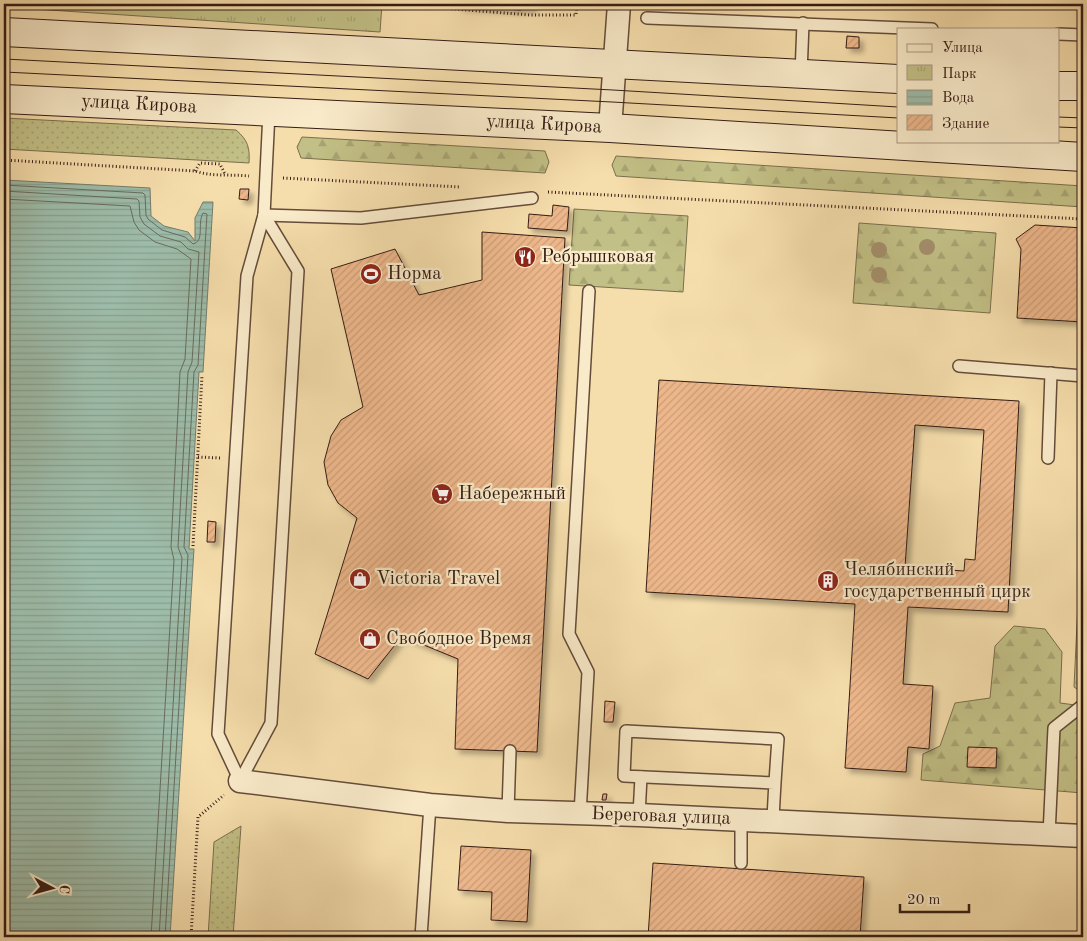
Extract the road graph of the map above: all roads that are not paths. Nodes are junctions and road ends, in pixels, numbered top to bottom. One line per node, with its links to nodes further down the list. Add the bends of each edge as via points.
1 (619, 4): 8 (street)
2 (647, 18): 3 (lane)
3 (803, 24): 4 (lane); 9 (lane)
4 (906, 28)
5 (4, 32): 8 (main road)
6 (1060, 34): 7 (lane)
7 (1083, 35)
8 (615, 64): 9 (main road); 15 (street)
9 (801, 75): 10 (main road)
10 (897, 80)
11 (1060, 86): 12 (main road)
12 (1083, 86)
13 (4, 99): 14 (main road, улица Кирова)
14 (269, 112): 15 (main road, улица Кирова); 18 (lane)
15 (610, 128): 16 (main road, улица Кирова)
16 (1083, 157)
17 (532, 198): 18 (lane, via 361,218)
18 (264, 215): 27 (lane, via 248,276 218,734); 27 (lane, via 298,272 271,722)
19 (589, 291): 31 (lane, via 569,634 588,672)
20 (960, 366): 21 (lane)
21 (1051, 374): 22 (lane); 23 (lane)
22 (1083, 376)
23 (1048, 458)
24 (1083, 705): 35 (lane, via 1054,728)
25 (510, 751): 30 (lane)
26 (641, 776): 28 (lane); 28 (lane, via 624,776 626,731 778,739); 32 (lane)
27 (240, 781): 29 (street, Береговая улица)
28 (775, 783): 34 (lane)
29 (430, 805): 30 (street, Береговая улица); 38 (lane)
30 (508, 811): 31 (street, Береговая улица)
31 (580, 814): 32 (street, Береговая улица)
32 (639, 815): 33 (street, Береговая улица)
33 (741, 820): 34 (street, Береговая улица); 37 (lane)
34 (773, 821): 35 (street, Береговая улица)
35 (1049, 834): 36 (street, Береговая улица)
36 (1083, 836)
37 (741, 863)
38 (421, 937)

